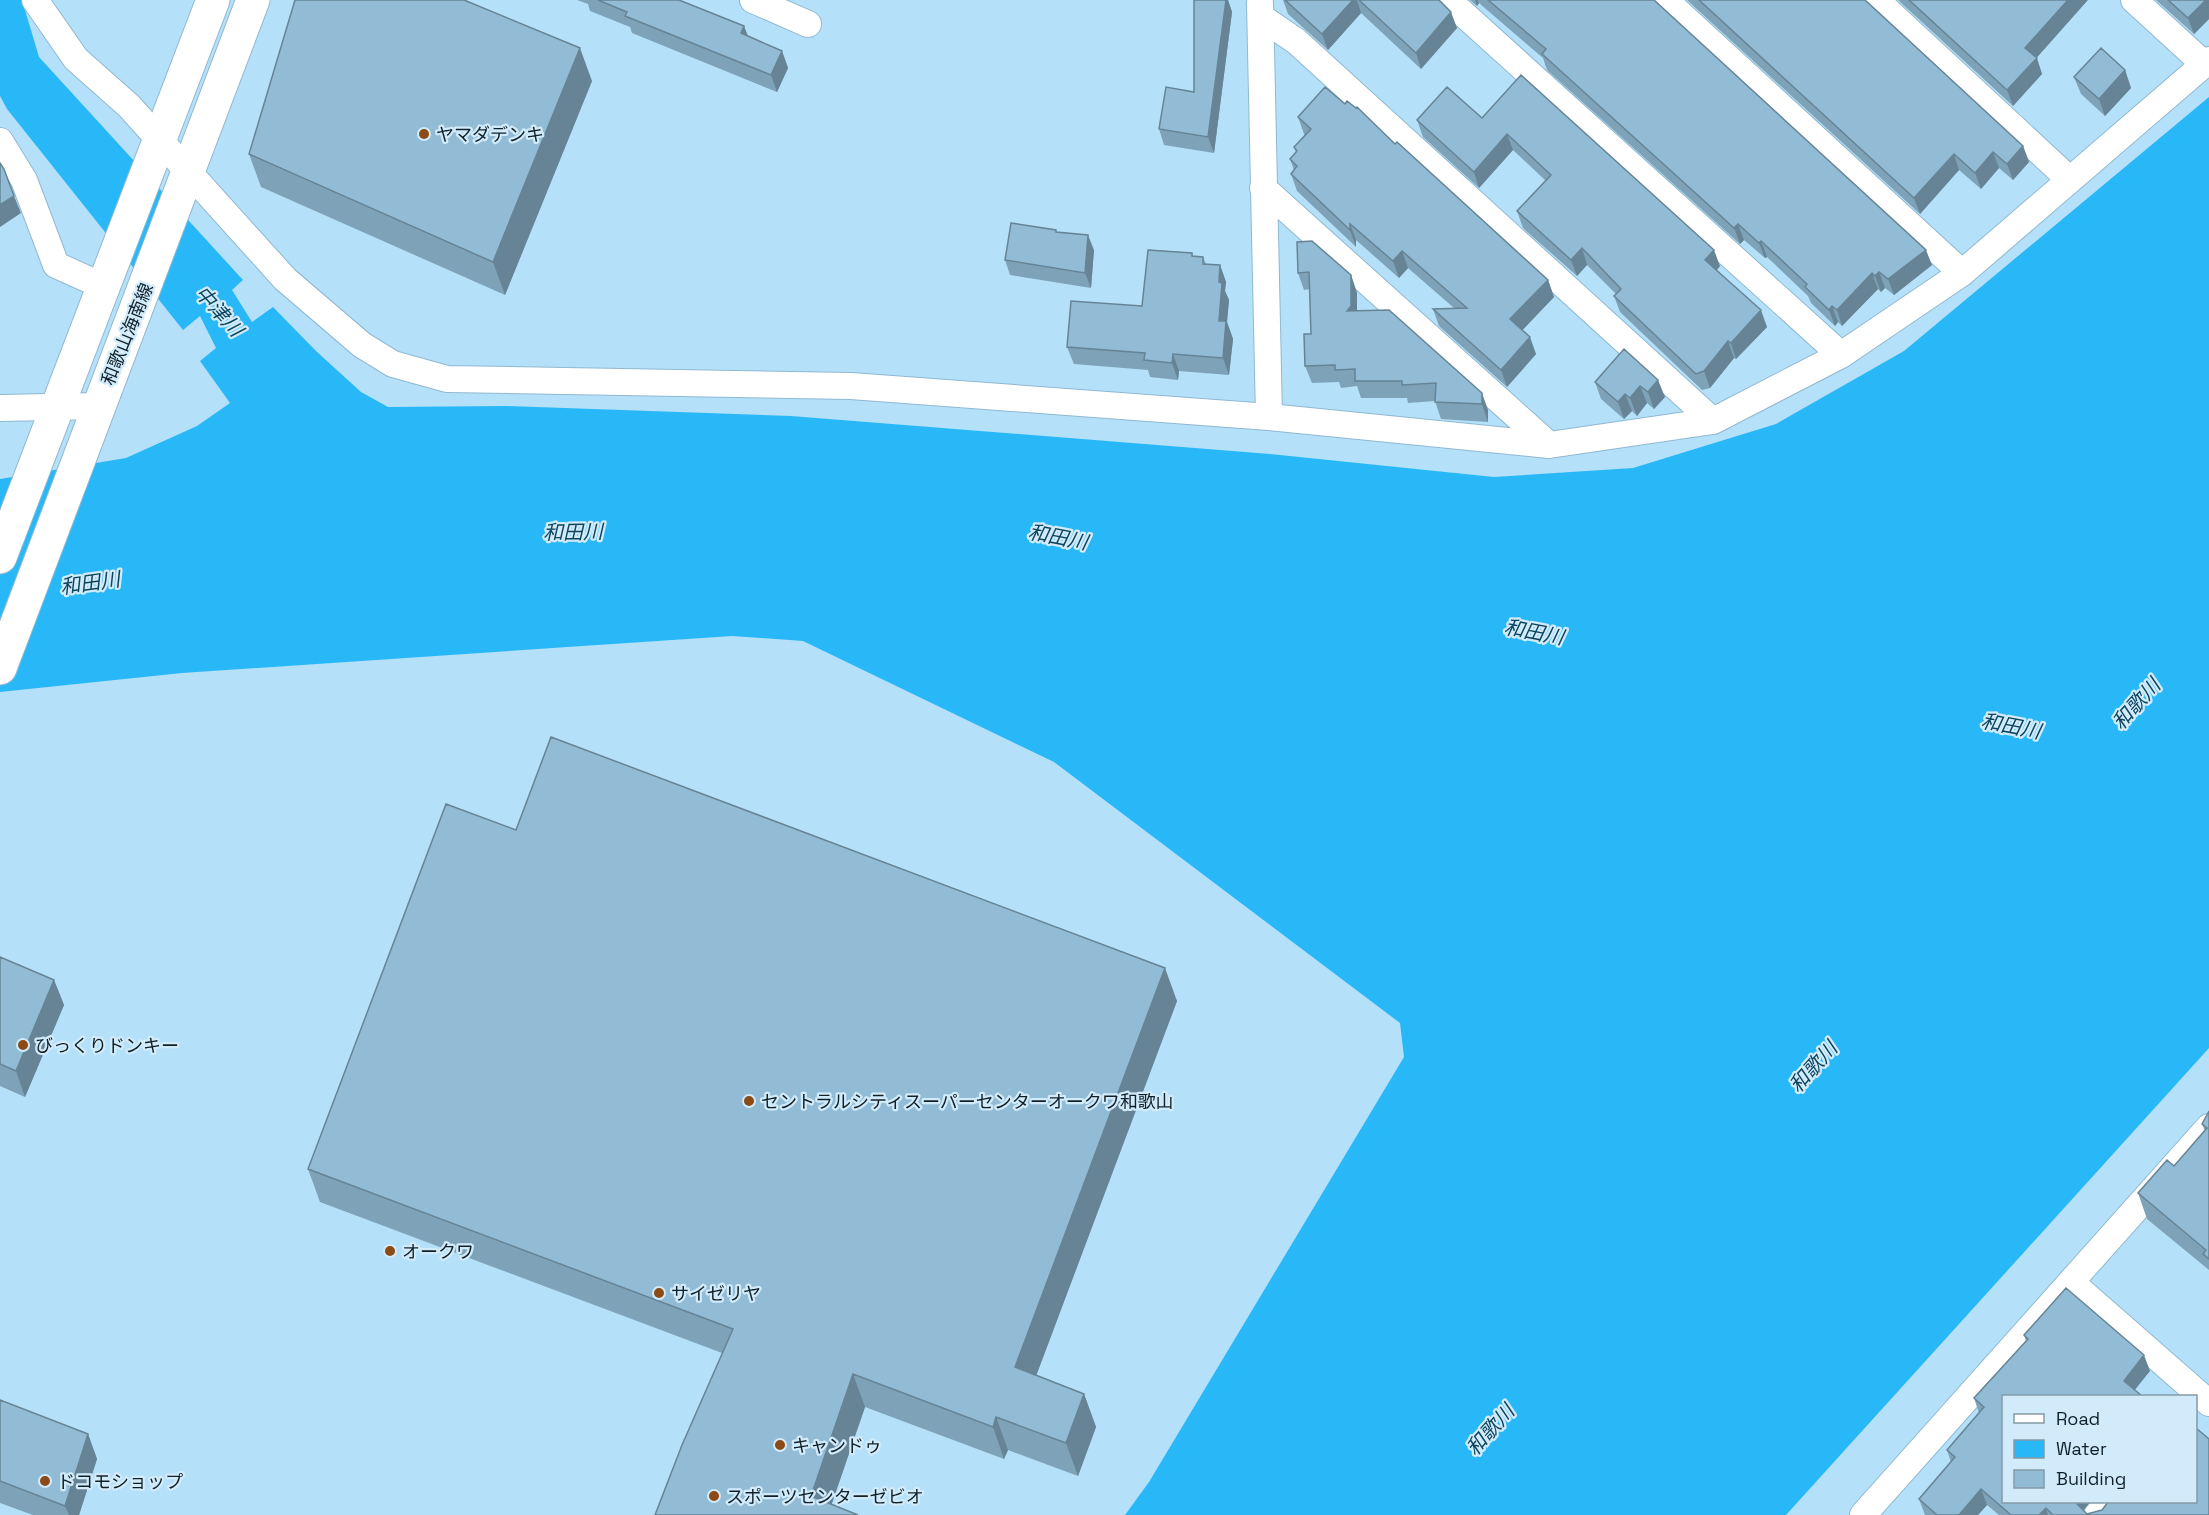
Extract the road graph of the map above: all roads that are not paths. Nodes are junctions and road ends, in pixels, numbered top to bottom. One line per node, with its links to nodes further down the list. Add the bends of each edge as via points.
1 (35, 0): 13 (street, via 76,59 129,106)
2 (213, 0): 13 (main road, 和歌山海南線)
3 (254, 0): 15 (main road, 和歌山海南線)
4 (753, 0): 10 (street)
5 (1448, 0): 19 (street)
6 (1665, 0): 17 (street)
7 (1876, 0): 14 (street)
8 (2134, 0): 11 (street)
9 (1260, 8): 16 (street); 24 (street)
10 (808, 24)
11 (2207, 62): 14 (street)
12 (0, 141): 18 (street, via 24,180 56,265)
13 (156, 154): 15 (street); 18 (main road, 和歌山海南線)
14 (2069, 179): 17 (street)
15 (185, 183): 21 (main road, 和歌山海南線); 23 (street, via 285,279 363,345 393,364 447,379 851,386)
16 (1263, 189): 23 (street); 25 (street)
17 (1962, 273): 19 (street)
18 (107, 284): 20 (main road, 和歌山海南線)
19 (1841, 355): 24 (street)
20 (57, 406): 21 (street); 22 (street); 26 (main road, 和歌山海南線)
21 (99, 406): 27 (main road, 和歌山海南線)
22 (0, 408)
23 (1269, 417): 25 (street)
24 (1713, 421): 25 (street)
25 (1549, 445)
26 (0, 557)
27 (0, 668)
28 (2209, 1127): 29 (street)
29 (2072, 1283): 30 (street); 32 (street)
30 (2204, 1397)
31 (2108, 1503): 33 (street)
32 (1863, 1515)
33 (2097, 1515)

